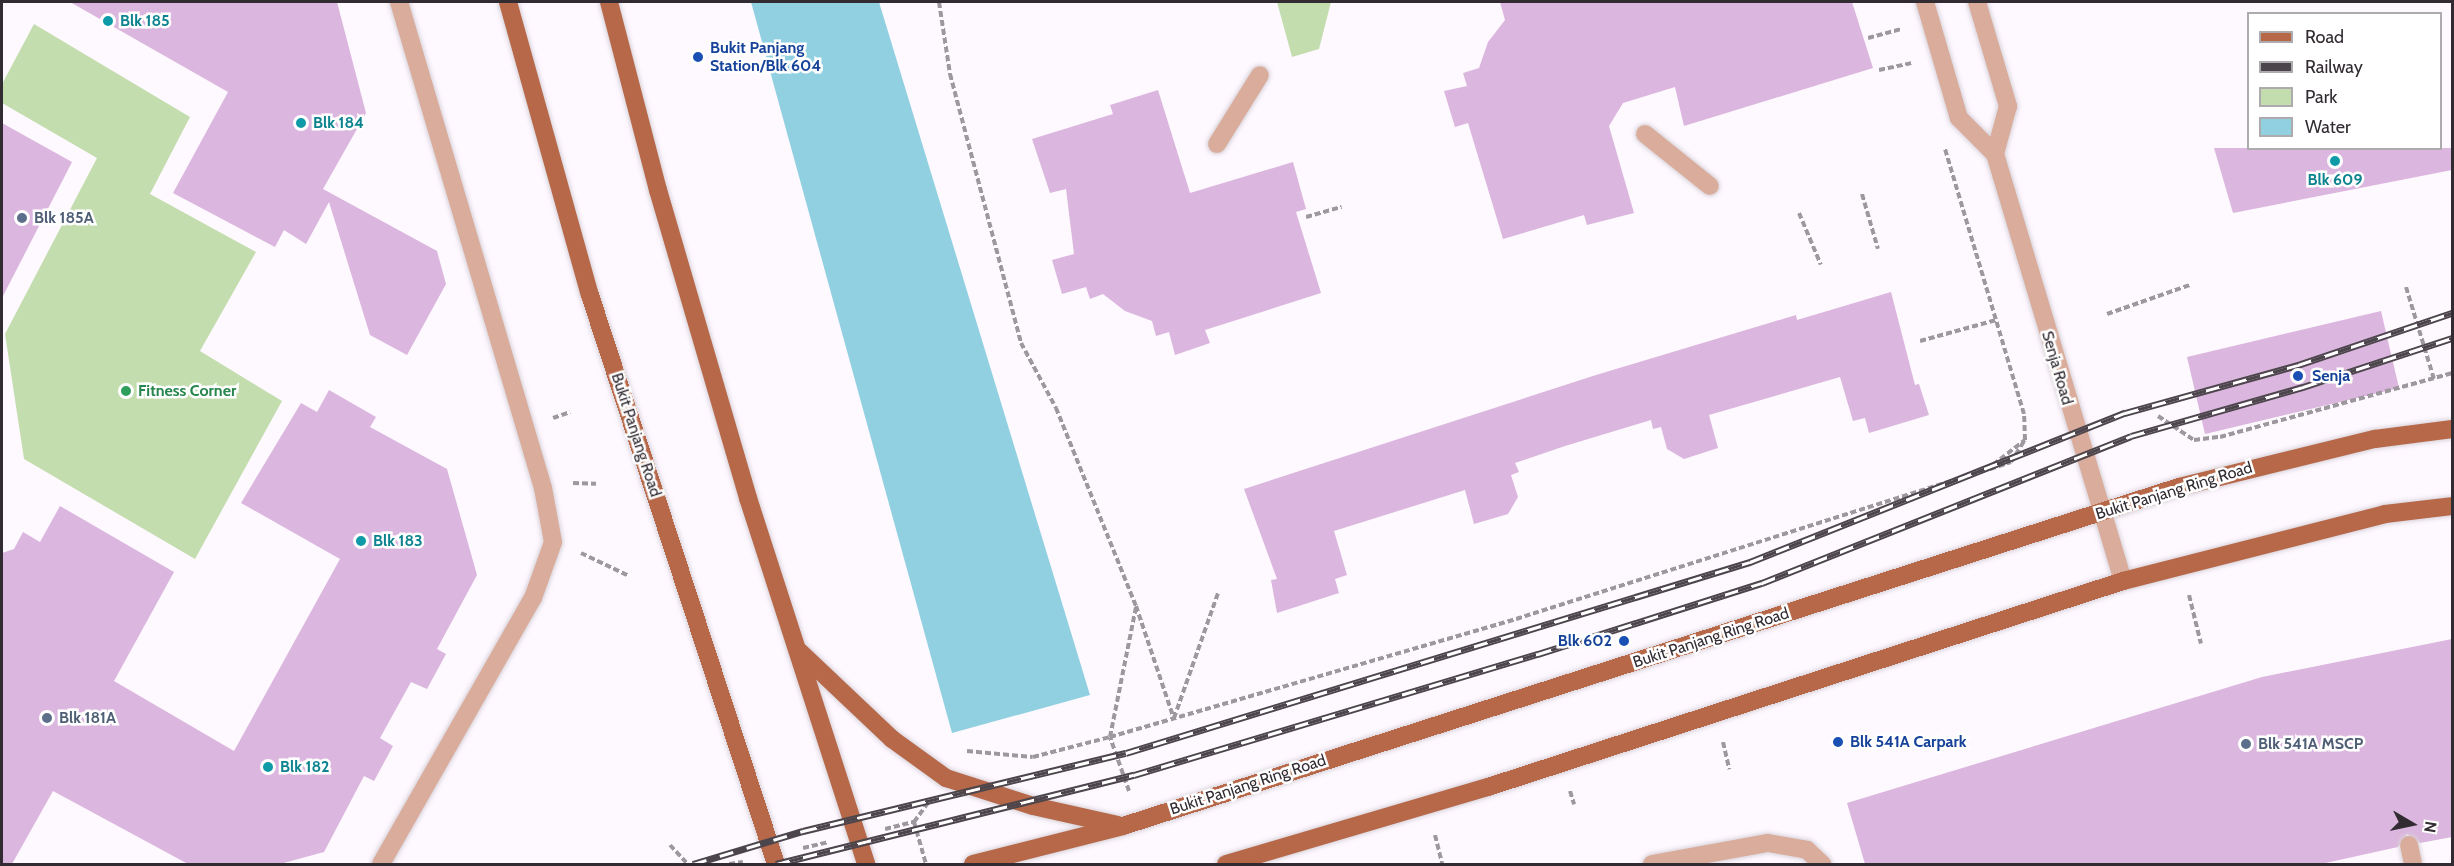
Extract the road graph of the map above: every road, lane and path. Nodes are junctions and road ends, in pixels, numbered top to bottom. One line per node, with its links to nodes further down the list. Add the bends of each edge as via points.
1 (399, 2): 40 (street, via 543,488)
2 (508, 2): 59 (main road, Bukit Panjang Road, via 590,295)
3 (609, 2): 47 (main road, via 664,213)
4 (939, 2): 45 (path, via 950,74 1021,343 1056,408)
5 (1925, 2): 15 (street, Senja Road, via 1959,118)
6 (1977, 2): 15 (street, via 2008,106)
7 (1906, 19): 8 (path, via 1909,28)
8 (1868, 38)
9 (1917, 62): 10 (path)
10 (1879, 70)
11 (1260, 75): 13 (street)
12 (1645, 134): 16 (street)
13 (1217, 144)
14 (1944, 146): 26 (path)
15 (1995, 154): 39 (street, Senja Road)
16 (1710, 186)
17 (1862, 194): 21 (path)
18 (1342, 207): 20 (path)
19 (1799, 213): 22 (path)
20 (1306, 217)
21 (1878, 249)
22 (1821, 265)
23 (2190, 285): 25 (path)
24 (2406, 287): 29 (path)
25 (2107, 314)
26 (1996, 320): 27 (path); 34 (path, via 2024,414)
27 (1920, 340)
28 (2452, 373): 29 (path)
29 (2434, 380): 31 (path, via 2220,438 2194,441)
30 (570, 412): 32 (path)
31 (2158, 416)
32 (551, 418)
33 (2452, 429): 39 (main road, Bukit Panjang Ring Road, via 2375,439 2261,464)
34 (2025, 440): 35 (path); 35 (path, via 2011,462)
35 (1986, 470): 48 (path, via 1516,619)
36 (578, 483): 37 (path)
37 (596, 484)
38 (2452, 506): 42 (main road, via 2362,520)
39 (2101, 513): 42 (street, Senja Road); 53 (main road, Bukit Panjang Ring Road)
40 (553, 542): 41 (path); 60 (street, via 532,598)
41 (629, 576)
42 (2123, 581): 58 (main road, via 1488,787)
43 (2188, 591): 46 (path)
44 (1218, 593): 48 (path)
45 (1136, 606): 48 (path); 49 (path)
46 (2201, 644)
47 (798, 650): 53 (main road, via 892,739 946,778 1033,806); 54 (main road)
48 (1174, 718): 49 (path)
49 (1110, 737): 51 (path, via 1033,757); 53 (path)
50 (1722, 740): 52 (path)
51 (968, 749)
52 (1730, 769)
53 (1131, 823): 65 (main road, Bukit Panjang Ring Road)
54 (858, 835): 59 (path); 63 (main road); 64 (path, via 914,822)
55 (1435, 839): 68 (path)
56 (670, 845): 61 (path)
57 (2409, 845): 71 (street)
58 (1258, 855): 66 (main road); 67 (main road)
59 (775, 860): 62 (path)
60 (381, 864)
61 (688, 864)
62 (729, 864)
63 (866, 864)
64 (926, 864)
65 (973, 864)
66 (1226, 864)
67 (1241, 864)
68 (1442, 864)
69 (1652, 864): 70 (street, via 1768,843 1807,850)
70 (1822, 864)
71 (2413, 864)

